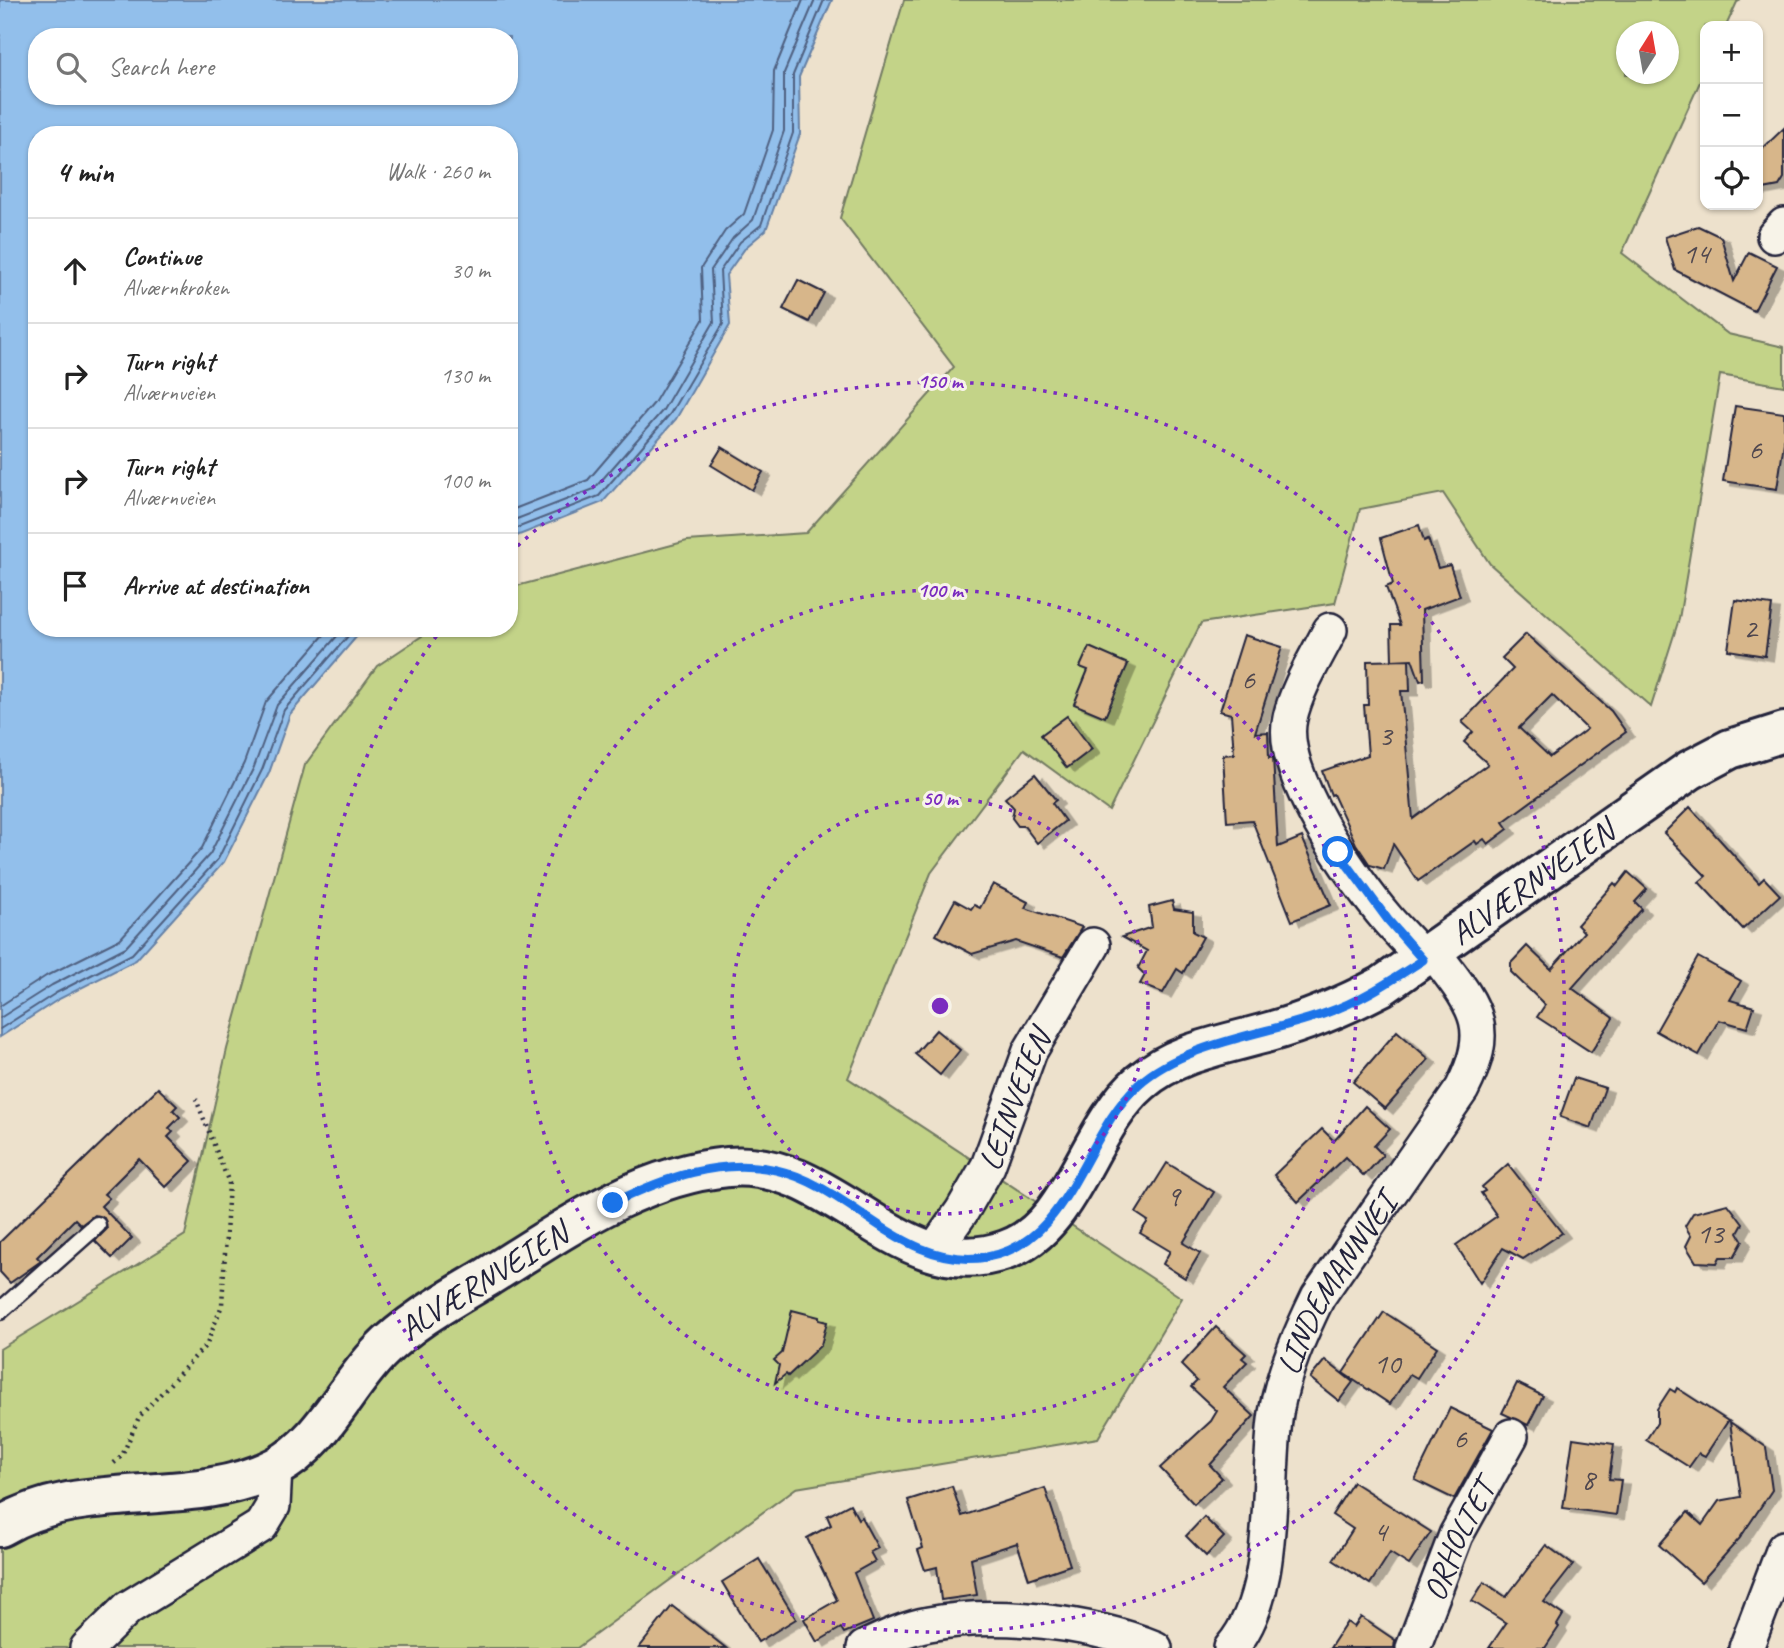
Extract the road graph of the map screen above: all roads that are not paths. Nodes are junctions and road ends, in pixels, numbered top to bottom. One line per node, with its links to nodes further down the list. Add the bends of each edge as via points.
1 (1330, 630): 4 (street, LINDEMANNVEI, via 1289,719 1291,761 1338,852 1388,920)
2 (1784, 732): 4 (main road, ALVÆRNVEIEN, via 1730,749 1690,770)
3 (1093, 945): 6 (street, LEINVEIEN, via 1030,1051 988,1166)
4 (1429, 956): 6 (main road, ALVÆRNVEIEN, via 1329,1012 1185,1055 1154,1072 1110,1115 1061,1205 1037,1233 1012,1249 987,1256); 15 (street, LINDEMANNVEI, via 1473,1009 1479,1035 1477,1057 1462,1089 1318,1297 1301,1332 1276,1411 1255,1606)
5 (97, 1225): 7 (lane)
6 (933, 1252): 9 (main road, ALVÆRNVEIEN, via 892,1235 821,1188 777,1170 725,1167 665,1181 564,1229 402,1332 379,1352 295,1454)
7 (0, 1311)
8 (1511, 1436): 16 (street, ORHOLTET, via 1456,1535)
9 (275, 1468): 10 (main road, ALVÆRNVEIEN, via 210,1488 48,1505); 12 (street, via 273,1506 261,1527 128,1608)
10 (0, 1527)
11 (1784, 1548): 17 (street)
12 (87, 1648)
13 (864, 1648): 14 (street, via 927,1624 981,1618 1081,1627)
14 (1155, 1648)
15 (1231, 1648)
16 (1413, 1648)
17 (1746, 1648)

